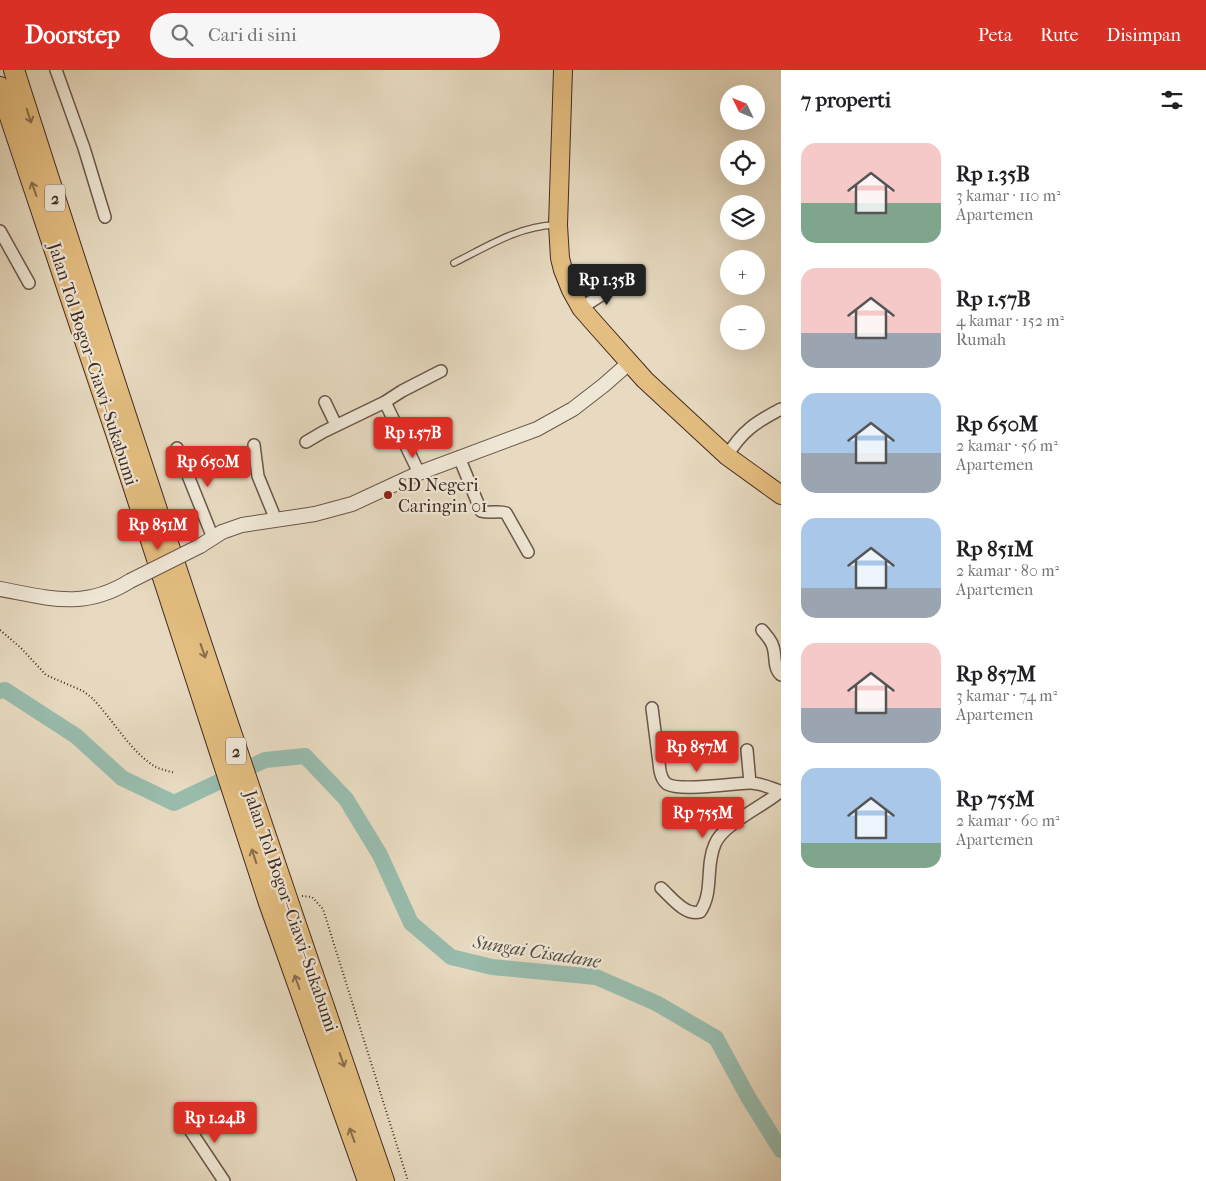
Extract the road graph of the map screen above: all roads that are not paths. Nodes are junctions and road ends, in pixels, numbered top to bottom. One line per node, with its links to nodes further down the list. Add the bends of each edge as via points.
1 (14, 70): 12 (highway, Jalan Tol Bogor–Ciawi–Sukabumi / 2, one-way to 12)
2 (56, 70): 5 (street)
3 (564, 70): 6 (highway)
4 (0, 87): 12 (highway, Jalan Tol Bogor–Ciawi–Sukabumi / 2, one-way to 4)
5 (105, 217)
6 (558, 225): 8 (lane, via 539,226 511,235); 11 (highway, via 563,270)
7 (0, 231): 9 (street)
8 (454, 263)
9 (29, 283)
10 (620, 283): 11 (street)
11 (581, 308): 13 (highway)
12 (90, 331): 37 (highway, Jalan Tol Bogor–Ciawi–Sukabumi / 2, via 181,607)
13 (629, 362): 22 (highway); 23 (street, via 560,417 537,429)
14 (441, 371): 16 (street)
15 (325, 402): 18 (street)
16 (385, 402): 18 (street); 24 (street)
17 (781, 409): 22 (street, via 750,427)
18 (336, 425): 19 (street)
19 (306, 442)
20 (254, 445): 26 (street, via 258,476)
21 (178, 448): 27 (street)
22 (727, 456): 25 (highway)
23 (459, 457): 24 (street); 28 (street, via 481,511 506,513)
24 (419, 472): 26 (street, via 352,504)
25 (781, 495)
26 (276, 520): 27 (street, via 242,525)
27 (213, 538): 29 (street, bridge, via 116,590 74,600 55,600)
28 (528, 552)
29 (0, 589)
30 (762, 630): 31 (street, via 772,644 776,668)
31 (781, 675)
32 (652, 708): 34 (street, via 660,771 666,784 716,786)
33 (747, 750): 34 (street)
34 (750, 783): 35 (street)
35 (781, 791): 36 (street, via 729,827 716,841 707,899 700,912 687,910)
36 (661, 888)
37 (285, 899): 40 (highway, Jalan Tol Bogor–Ciawi–Sukabumi / 2, one-way to 37); 41 (highway, Jalan Tol Bogor–Ciawi–Sukabumi / 2, one-way to 41)
38 (184, 1120): 39 (street)
39 (224, 1181)
40 (368, 1181)
41 (384, 1181)

